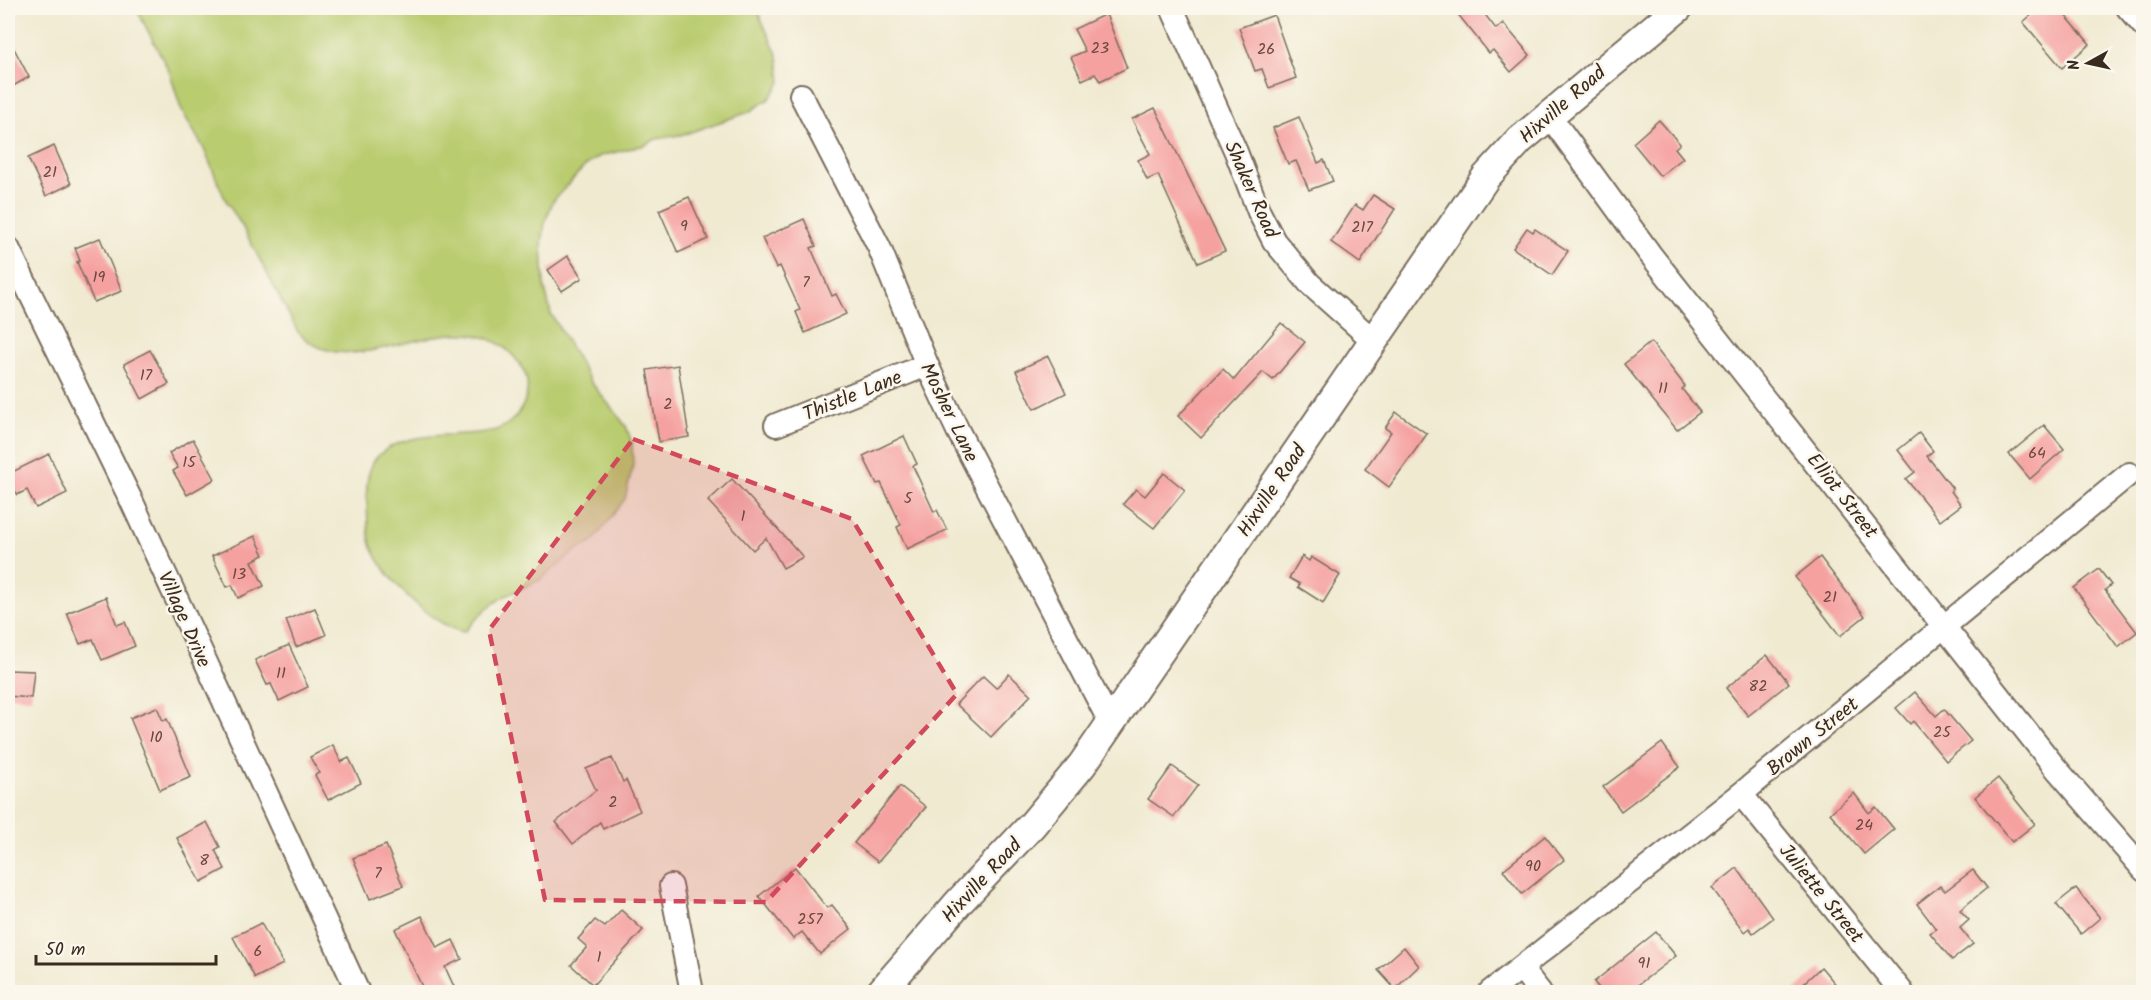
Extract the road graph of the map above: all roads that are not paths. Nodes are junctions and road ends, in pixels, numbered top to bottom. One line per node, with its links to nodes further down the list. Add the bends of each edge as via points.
1 (1172, 8): 8 (street, Shaker Road, via 1274,241 1310,284)
2 (1678, 8): 6 (street, Hixville Road)
3 (2128, 8): 4 (street)
4 (2144, 26)
5 (801, 94): 9 (street, Mosher Lane, via 879,247)
6 (1549, 115): 8 (street, Hixville Road, via 1506,153 1486,177); 12 (street, Elliot Street, via 1650,254)
7 (8, 248): 18 (street, Village Drive, via 132,502)
8 (1374, 341): 13 (street, Hixville Road)
9 (927, 365): 10 (street, Thistle Lane); 13 (street, Mosher Lane, via 990,495)
10 (776, 425)
11 (2129, 474): 12 (street, Brown Street)
12 (1947, 627): 14 (street, Brown Street); 15 (street, Elliot Street, via 2054,766)
13 (1111, 724): 20 (street, Hixville Road, via 1067,786)
14 (1742, 794): 17 (street, Brown Street); 23 (street, Juliette Street)
15 (2144, 870)
16 (671, 886): 19 (street)
17 (1521, 968): 21 (street, Brown Street); 22 (street)
18 (358, 993)
19 (692, 993)
20 (881, 993)
21 (1490, 993)
22 (1539, 993)
23 (1902, 993)

